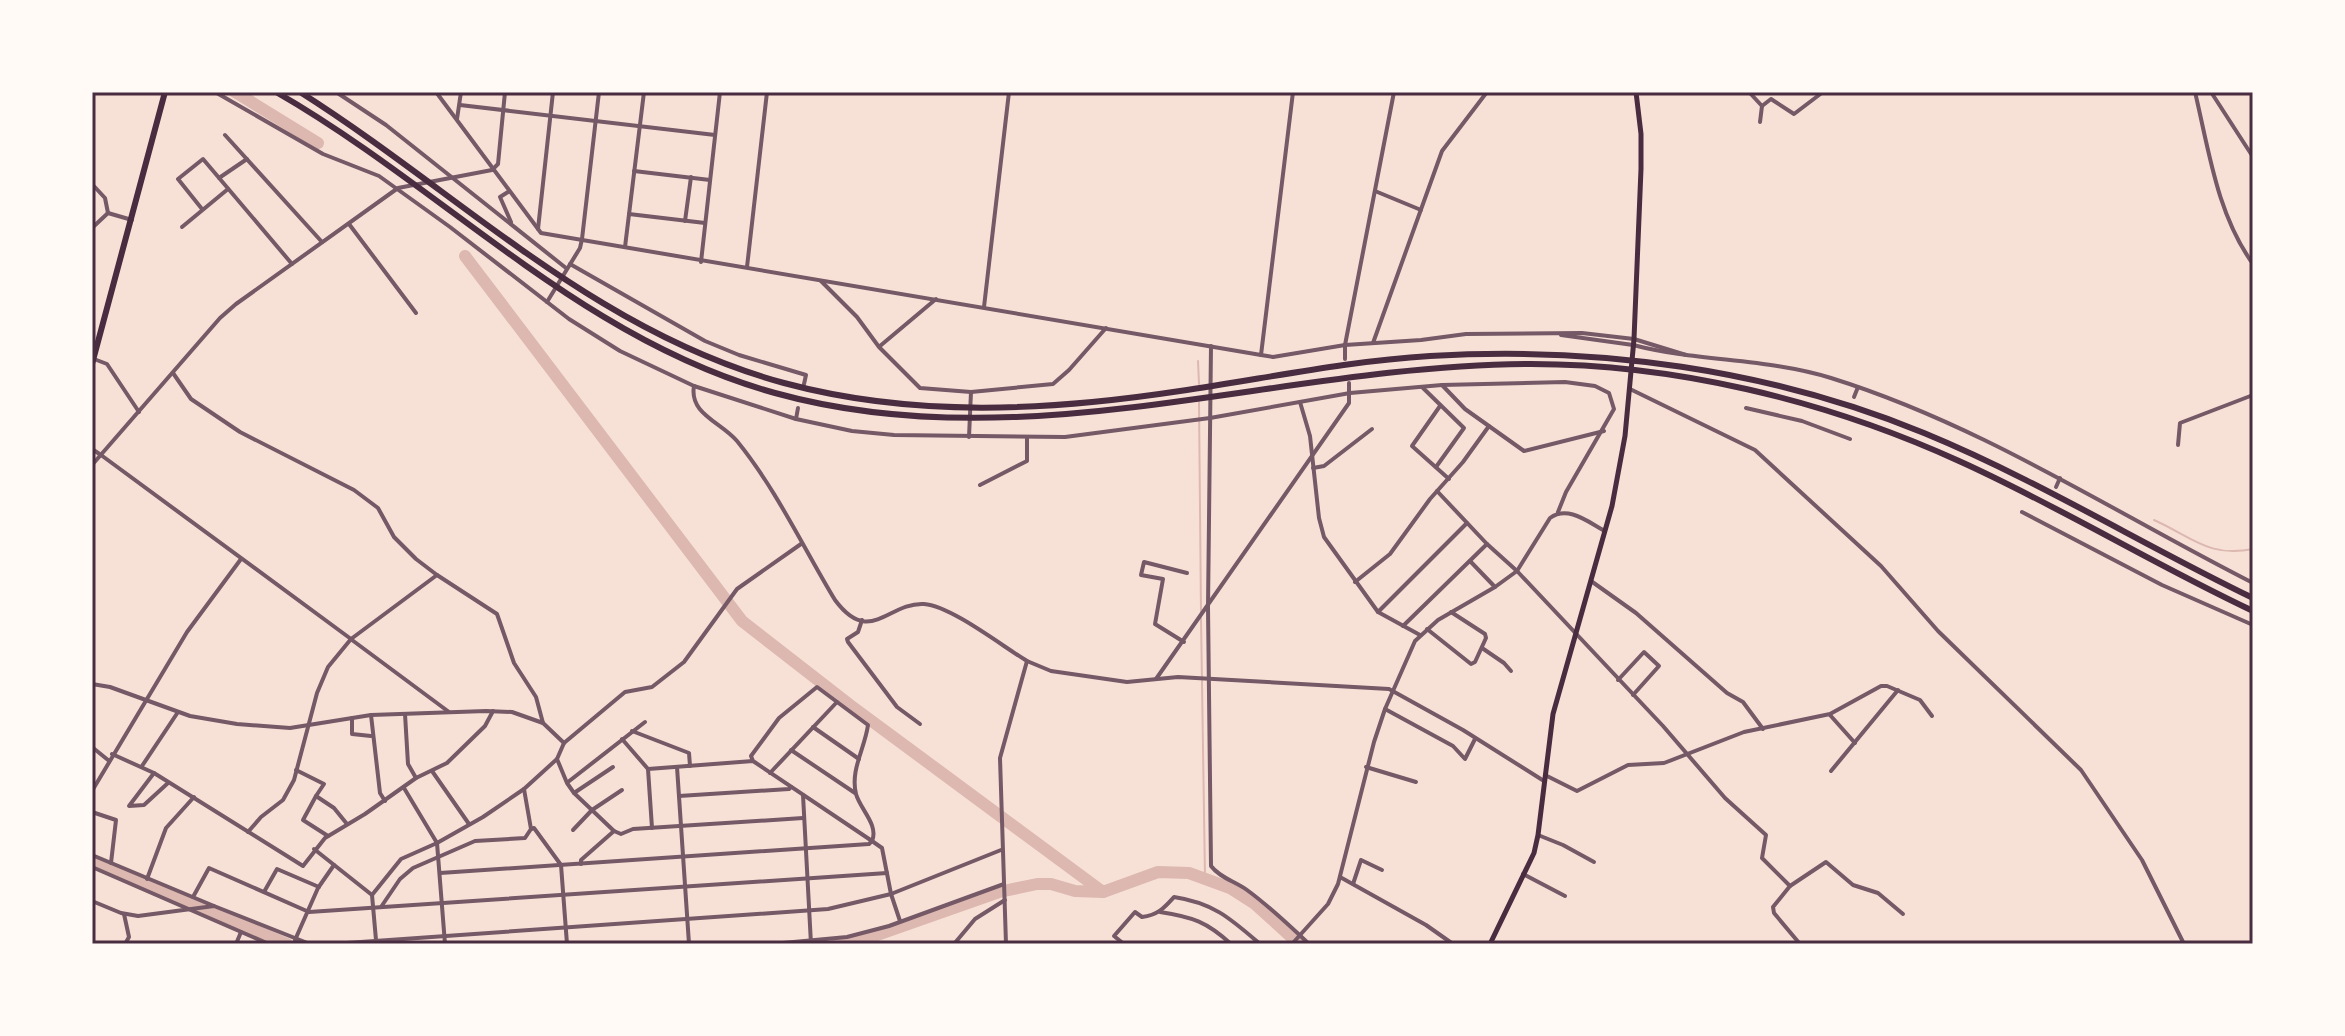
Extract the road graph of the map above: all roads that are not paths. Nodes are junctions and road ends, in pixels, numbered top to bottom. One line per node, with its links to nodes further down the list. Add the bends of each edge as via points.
1 (165, 92): 50 (main road)
2 (215, 92): 42 (street, via 323,154)
3 (276, 92): 138 (main road, via 337,129 560,290 652,345 701,368 806,401 870,412 981,419 1173,403 1365,374 1466,366 1546,364 1645,372 1774,396 1921,444)
4 (300, 92): 136 (main road, via 566,282 667,339 752,374 836,395 981,410 1172,392 1424,356 1530,354 1646,362 1780,386 1924,433)
5 (336, 92): 37 (street)
6 (436, 92): 27 (street)
7 (461, 92): 23 (street)
8 (505, 92): 25 (street)
9 (553, 92): 26 (street)
10 (599, 92): 28 (street)
11 (644, 92): 30 (street)
12 (720, 92): 32 (street)
13 (767, 92): 65 (street)
14 (1009, 92): 69 (street)
15 (1293, 92): 77 (street)
16 (1394, 92): 44 (street)
17 (1487, 92): 47 (street, via 1442,151)
18 (1636, 92): 72 (main road, via 1641,149)
19 (1749, 92): 24 (street)
20 (1823, 92): 24 (street, via 1794,114 1771,99)
21 (2195, 92): 63 (street, via 2227,219)
22 (2211, 92): 33 (street)
23 (460, 105): 25 (street); 27 (street)
24 (1762, 106): 29 (street)
25 (503, 110): 26 (street); 35 (street, via 498,164)
26 (551, 116): 28 (street); 57 (street)
27 (456, 121): 35 (street)
28 (595, 121): 30 (street); 58 (street)
29 (1760, 122)
30 (640, 126): 32 (street); 36 (street)
31 (225, 135): 34 (street)
32 (715, 135): 40 (street)
33 (2253, 157)
34 (247, 159): 39 (street); 59 (street)
35 (492, 170): 37 (street); 45 (street)
36 (634, 171): 38 (street); 49 (street)
37 (451, 177): 42 (street); 54 (street)
38 (691, 177): 40 (street); 51 (street)
39 (219, 178): 43 (street); 46 (street, via 203,159 178,179)
40 (710, 180): 52 (street)
41 (92, 184): 48 (street, via 105,198)
42 (398, 188): 53 (street); 68 (street)
43 (228, 189): 46 (street); 62 (street)
44 (1375, 191): 47 (street); 74 (street)
45 (508, 192): 54 (street, via 500,197); 57 (street)
46 (202, 209): 55 (street)
47 (1421, 210): 73 (street)
48 (108, 213): 50 (street); 56 (street)
49 (629, 214): 51 (street); 60 (street)
50 (132, 220): 79 (main road)
51 (685, 221): 52 (street)
52 (705, 223): 61 (street)
53 (349, 224): 59 (street); 70 (street)
54 (512, 225): 64 (street)
55 (182, 227)
56 (92, 228)
57 (538, 230): 58 (street)
58 (582, 239): 60 (street); 64 (street)
59 (322, 242): 62 (street)
60 (625, 247): 61 (street)
61 (701, 262): 65 (street)
62 (292, 264): 80 (street, via 220,318)
63 (2253, 264)
64 (568, 266): 68 (street); 82 (street, via 705,341 806,375)
65 (747, 267): 66 (street)
66 (821, 280): 67 (street); 76 (street)
67 (936, 299): 69 (street); 76 (street)
68 (547, 302): 84 (street, via 620,351)
69 (984, 307): 71 (street)
70 (416, 313)
71 (1106, 328): 75 (street); 88 (street, via 1053,384)
72 (1633, 342): 73 (street, via 1582,333 1466,334); 86 (street, via 1704,359 1787,367); 87 (main road)
73 (1373, 343): 74 (street)
74 (1345, 345): 77 (street); 78 (street)
75 (1211, 346): 77 (street); 97 (street)
76 (879, 347): 88 (street, via 920,388)
77 (1261, 355)
78 (1345, 359)
79 (93, 362): 96 (street, via 107,364)
80 (173, 373): 96 (street); 131 (street, via 191,399 240,432 354,490 378,508 394,537)
81 (1349, 383): 89 (street)
82 (804, 384)
83 (1442, 385): 85 (street); 100 (street); 102 (street, via 1595,386 1609,393 1614,403)
84 (694, 386): 98 (street); 125 (street, via 694,404 739,443)
85 (1422, 387): 89 (street); 93 (street)
86 (1858, 387): 91 (street); 114 (street, via 1956,426)
87 (1630, 389): 124 (main road, via 1620,471); 305 (street, via 1755,450 1881,566 1938,631 2081,770 2142,860)
88 (971, 392): 104 (street)
89 (1350, 393): 92 (street); 110 (street, via 1349,403)
90 (2253, 395): 107 (street, via 2180,423)
91 (1854, 397)
92 (1300, 402): 97 (street); 110 (street)
93 (1440, 406): 112 (street, via 1464,428); 112 (street, via 1412,446)
94 (798, 408): 98 (street)
95 (1746, 408): 103 (street)
96 (139, 412): 109 (street)
97 (1210, 418): 105 (street); 137 (street)
98 (796, 419): 104 (street, via 852,431)
99 (1844, 425): 103 (street)
100 (1489, 426): 102 (street, via 1524,451); 115 (street)
101 (1372, 429): 113 (street, via 1324,466)
102 (1604, 431): 119 (street)
103 (1840, 435): 106 (street)
104 (969, 437): 105 (street)
105 (1027, 437): 116 (street, via 1027,461)
106 (1850, 439)
107 (2178, 445)
108 (92, 449): 109 (street)
109 (101, 455): 111 (street); 127 (street)
110 (1312, 455): 113 (street); 137 (street)
111 (92, 465)
112 (1436, 467): 115 (street)
113 (1313, 468): 133 (street, via 1321,529)
114 (2060, 478): 117 (street); 134 (street)
115 (1449, 479): 118 (street)
116 (980, 485)
117 (2056, 487)
118 (1437, 491): 123 (street); 133 (street, via 1390,554)
119 (1558, 512): 124 (street, via 1569,512); 129 (street)
120 (2022, 512): 122 (street)
121 (2042, 514): 122 (street)
122 (2039, 520): 142 (street, via 2162,585)
123 (1467, 523): 126 (street); 139 (street)
124 (1605, 531): 132 (main road)
125 (801, 544): 141 (street, via 842,608); 180 (street, via 737,589 684,662 661,682 625,692)
126 (1487, 544): 128 (street); 129 (street)
127 (241, 559): 147 (street); 159 (street, via 187,632)
128 (1470, 561): 135 (street); 143 (street)
129 (1517, 571): 135 (street); 146 (street)
130 (1187, 573): 148 (street, via 1144,562 1141,575 1163,579 1155,624)
131 (437, 575): 147 (street); 171 (street, via 500,618 514,663 536,697)
132 (1591, 581): 146 (main road); 175 (street, via 1743,702)
133 (1355, 582): 139 (street)
134 (2253, 583)
135 (1495, 587): 140 (street)
136 (2253, 598)
137 (1208, 607): 148 (street); 152 (street)
138 (2253, 611)
139 (1378, 612): 143 (street)
140 (1451, 612): 144 (street); 149 (street, via 1485,634)
141 (862, 620): 150 (street, via 877,621 914,605 937,607); 172 (street, via 848,642 897,707)
142 (2253, 625)
143 (1403, 626): 145 (street)
144 (1427, 629): 145 (street); 149 (street, via 1471,664)
145 (1420, 635): 157 (street)
146 (1576, 635): 154 (street); 203 (main road, via 1553,714)
147 (351, 639): 164 (street); 173 (street, via 323,674)
148 (1184, 642): 153 (street)
149 (1482, 648): 151 (street)
150 (1027, 661): 153 (street, via 1051,671 1133,683); 237 (street, via 1000,758)
151 (1511, 671)
152 (1210, 678): 153 (street); 157 (street); 282 (street, via 1211,866 1258,897)
153 (1156, 679)
154 (1618, 680): 158 (street); 158 (street, via 1644,652 1659,666)
155 (92, 684): 159 (street)
156 (1898, 690): 166 (street, via 1881,686); 168 (street, via 1920,700); 181 (street)
157 (1393, 691): 161 (street); 178 (street)
158 (1633, 695): 185 (street)
159 (147, 701): 163 (street); 184 (street)
160 (837, 701): 174 (street); 187 (street, via 868,725); 189 (street, via 817,687 779,718 751,756)
161 (1385, 709): 178 (street, via 1453,746 1465,759); 194 (street)
162 (493, 711): 164 (street); 171 (street); 197 (street, via 465,748)
163 (178, 712): 173 (street, via 237,724); 191 (street)
164 (449, 712): 165 (street)
165 (405, 714): 167 (street); 202 (street, via 408,764)
166 (1830, 714): 175 (street); 181 (street)
167 (371, 715): 169 (street); 177 (street)
168 (1932, 716)
169 (352, 718): 173 (street); 177 (street, via 352,734)
170 (645, 722): 176 (street)
171 (543, 723): 180 (street)
172 (920, 724)
173 (309, 727): 196 (street)
174 (813, 727): 183 (street); 187 (street)
175 (1763, 729): 185 (street)
176 (632, 731): 179 (street); 190 (street, via 689,753)
177 (371, 736): 219 (street)
178 (1476, 738): 203 (street)
179 (622, 739): 195 (street); 207 (street)
180 (564, 743): 186 (street)
181 (1855, 743): 198 (street)
182 (92, 747): 188 (street)
183 (791, 750): 200 (street); 214 (street)
184 (112, 754): 188 (street); 191 (street)
185 (1686, 754): 203 (street, via 1653,765 1628,765 1577,791); 256 (street, via 1766,835 1762,858)
186 (557, 759): 207 (street); 210 (street)
187 (859, 759): 214 (street)
188 (108, 760): 204 (street)
189 (753, 761): 190 (street); 200 (street)
190 (690, 766): 193 (street)
191 (141, 767): 199 (street)
192 (613, 767): 213 (street)
193 (677, 767): 195 (street); 217 (street)
194 (1366, 767): 205 (street); 251 (street)
195 (648, 769): 226 (street)
196 (296, 770): 216 (street, via 324,784); 230 (street, via 283,800)
197 (432, 771): 202 (street); 224 (street)
198 (1831, 771)
199 (154, 773): 206 (street); 206 (street, via 129,806 144,805)
200 (770, 773): 209 (street)
201 (92, 775): 204 (street)
202 (416, 778): 208 (street)
203 (1544, 778): 231 (main road)
204 (97, 780): 212 (street)
205 (1416, 782)
206 (168, 783): 218 (street)
207 (567, 783): 213 (street)
208 (403, 787): 219 (street); 234 (street)
209 (791, 787): 215 (street); 217 (street)
210 (524, 789): 224 (street); 227 (street)
211 (622, 790): 220 (street)
212 (92, 791)
213 (574, 793): 220 (street)
214 (855, 793): 233 (street, via 874,829)
215 (803, 795): 222 (street); 233 (street)
216 (316, 796): 223 (street); 232 (street, via 303,820)
217 (679, 796): 225 (street)
218 (194, 797): 230 (street); 253 (street, via 166,828)
219 (385, 801): 223 (street)
220 (592, 810): 228 (street); 229 (street)
221 (92, 812): 242 (street, via 116,820)
222 (803, 818): 225 (street); 236 (street)
223 (347, 824): 232 (street)
224 (469, 824): 234 (street)
225 (681, 827): 226 (street); 239 (street)
226 (652, 828): 229 (street)
227 (531, 829): 240 (street, via 525,838 475,841); 245 (street)
228 (573, 830)
229 (614, 831): 243 (street)
230 (248, 832): 235 (street, via 303,866)
231 (1538, 835): 241 (street); 250 (main road)
232 (328, 836): 235 (street)
233 (872, 841): 236 (street); 249 (street, via 882,848)
234 (437, 843): 240 (street); 261 (street, via 401,859)
235 (314, 849): 244 (street)
236 (805, 849): 239 (street); 252 (street)
237 (1001, 850): 255 (street); 260 (street)
238 (92, 855): 242 (street)
239 (683, 857): 243 (street); 258 (street)
240 (439, 858): 248 (street); 269 (street, via 413,868)
241 (1594, 862)
242 (111, 863): 253 (street)
243 (581, 864): 245 (street)
244 (334, 865): 257 (street); 261 (street)
245 (561, 865): 248 (street); 262 (street)
246 (92, 867): 271 (street)
247 (1382, 870): 254 (street, via 1361,860)
248 (440, 873): 267 (street)
249 (887, 873): 252 (street); 260 (street)
250 (1523, 874): 263 (street); 303 (main road)
251 (1340, 877): 254 (street); 282 (street, via 1328,904)
252 (807, 878): 258 (street); 272 (street)
253 (147, 879): 264 (street)
254 (1353, 884): 302 (street)
255 (1004, 886): 265 (street); 278 (street)
256 (1790, 886): 276 (street, via 1826,862); 304 (street, via 1774,913)
257 (319, 887): 259 (street, via 277,869); 273 (street)
258 (685, 887): 262 (street); 277 (street)
259 (264, 892): 264 (street, via 209,868); 273 (street)
260 (891, 894): 272 (street); 278 (street)
261 (372, 895): 270 (street)
262 (563, 895): 267 (street); 279 (street)
263 (1565, 896)
264 (193, 897): 268 (street)
265 (1005, 898): 295 (street, via 975,919); 296 (street)
266 (92, 901): 275 (street)
267 (443, 904): 269 (street); 281 (street)
268 (214, 906): 271 (street); 283 (street)
269 (381, 907): 270 (street)
270 (374, 908): 273 (street); 284 (street)
271 (192, 910): 275 (street); 280 (street)
272 (809, 911): 277 (street); 285 (street)
273 (309, 912): 283 (street)
274 (1160, 912): 297 (street, via 1142,917 1135,912 1114,936); 298 (street, via 1209,924); 299 (street, via 1174,897 1194,900 1222,911)
275 (124, 914): 286 (street, via 129,937)
276 (1903, 914)
277 (687, 919): 279 (street); 293 (street)
278 (900, 921): 285 (street)
279 (565, 927): 281 (street); 292 (street)
280 (241, 932): 287 (street); 288 (street)
281 (445, 935): 284 (street); 291 (street)
282 (1300, 935): 300 (street); 301 (street)
283 (295, 940): 289 (street)
284 (376, 940): 290 (street)
285 (811, 943): 294 (street)
286 (125, 944)
287 (236, 944)
288 (269, 944)
289 (310, 944)
290 (332, 944)
291 (445, 944)
292 (567, 944)
293 (689, 944)
294 (772, 944)
295 (954, 944)
296 (1006, 944)
297 (1124, 944)
298 (1231, 944)
299 (1260, 944)
300 (1292, 944)
301 (1309, 944)
302 (1453, 944)
303 (1490, 944)
304 (1800, 944)
305 (2184, 944)

